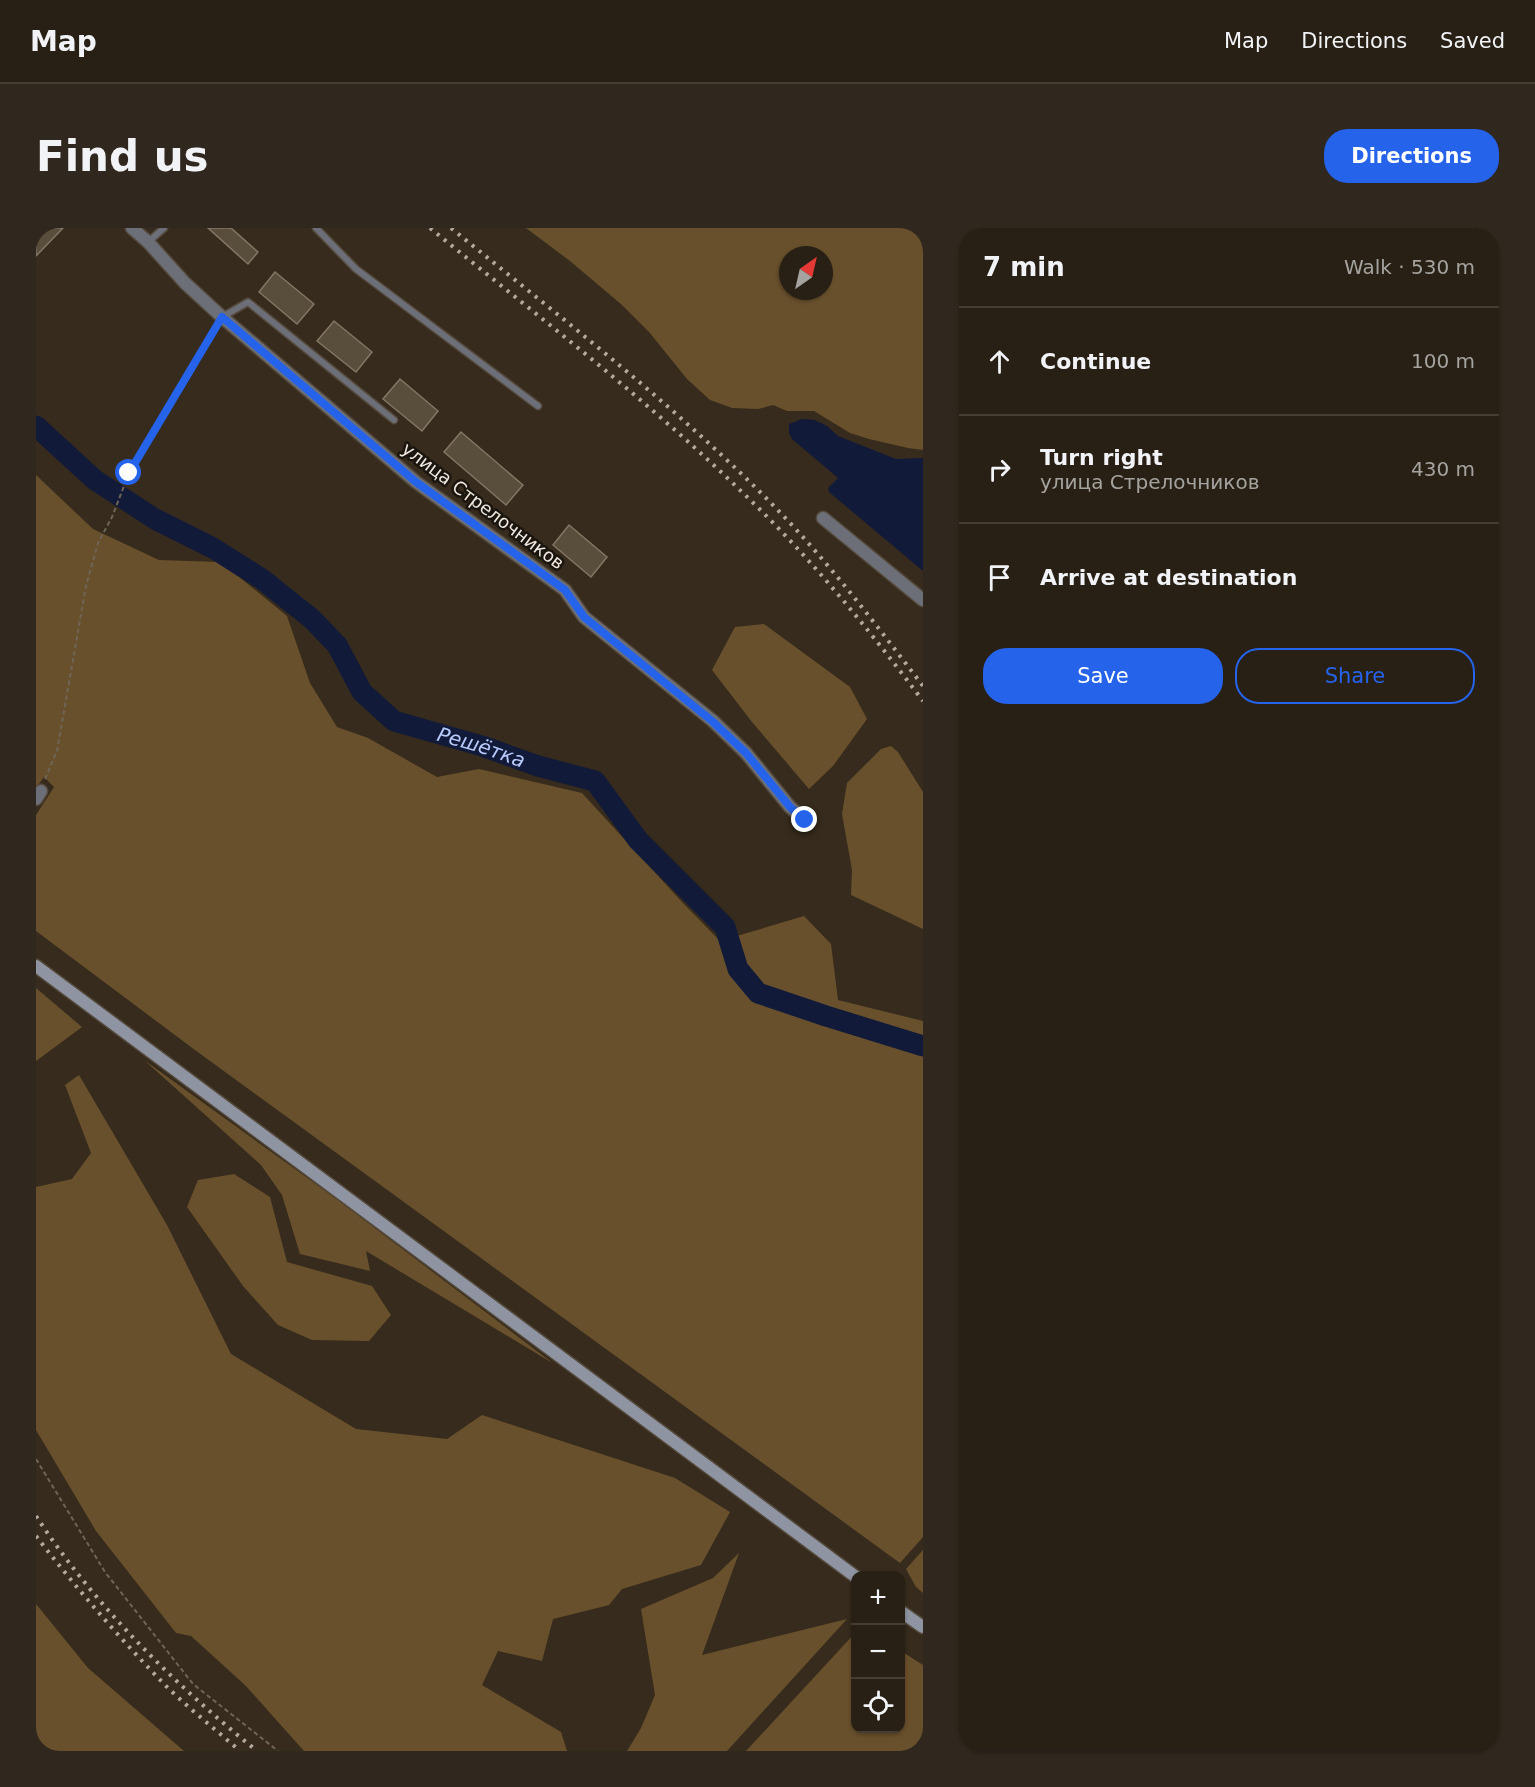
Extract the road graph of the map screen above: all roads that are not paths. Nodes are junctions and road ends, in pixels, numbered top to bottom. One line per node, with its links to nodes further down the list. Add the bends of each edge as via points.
1 (132, 228): 4 (street, улица Стрелочников)
2 (164, 228): 4 (lane)
3 (316, 228): 6 (lane, via 356,269)
4 (148, 242): 5 (street, улица Стрелочников)
5 (222, 317): 7 (lane, via 248,302); 10 (street, улица Стрелочников, via 416,482 565,590 584,617 738,745)
6 (538, 406)
7 (394, 420)
8 (823, 518): 9 (street)
9 (923, 600)
10 (805, 820)
11 (36, 966): 12 (street)
12 (851, 1574)
13 (905, 1614): 14 (street)
14 (923, 1627)

